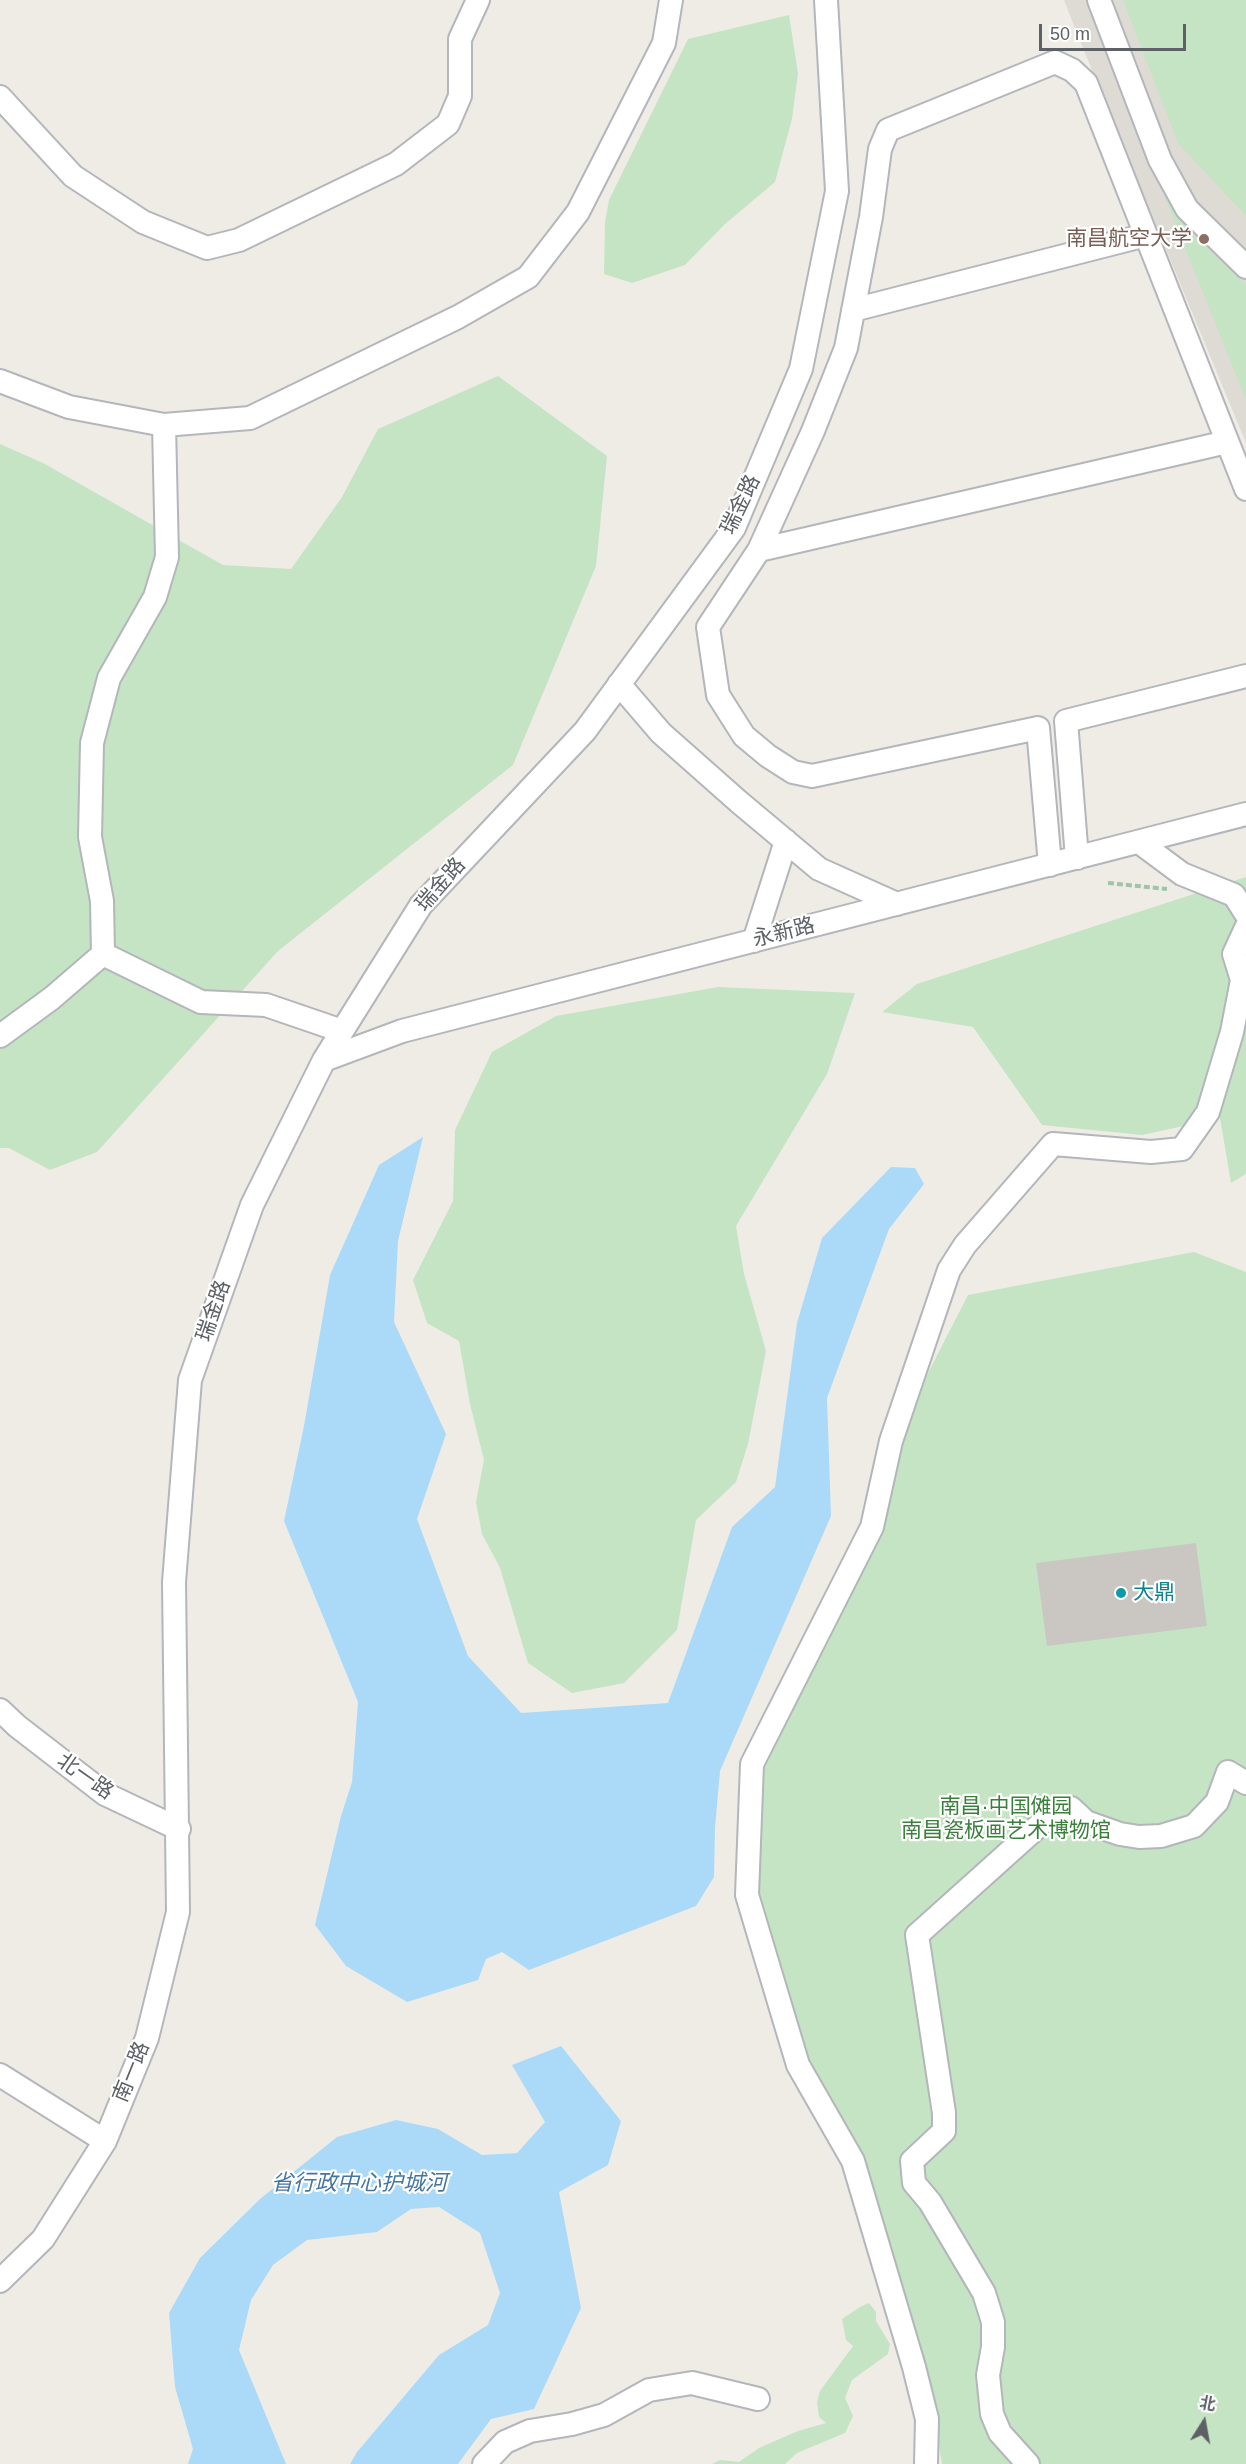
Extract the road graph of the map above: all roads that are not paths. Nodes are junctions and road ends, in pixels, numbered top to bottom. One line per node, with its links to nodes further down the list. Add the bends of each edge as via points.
1 (477, 0): 5 (street, via 460,39 460,96 448,124 396,164 239,240 207,248 143,222 73,176)
2 (671, 0): 10 (street, via 664,44 578,212 528,277 458,317 250,418)
3 (826, 0): 15 (street, 瑞金路, via 837,191 801,369 734,528)
4 (1099, 0): 7 (street, via 1160,160 1176,190 1187,209)
5 (0, 97)
6 (1146, 235): 8 (street); 8 (street, via 1086,83 1055,62 888,130 880,149); 11 (street)
7 (1246, 267)
8 (853, 310): 13 (street, via 842,358)
9 (0, 381): 10 (street, via 69,407)
10 (164, 425): 27 (street, via 166,557 155,597 110,678 92,743 90,837 102,901)
11 (1227, 442): 12 (street); 13 (street)
12 (1246, 489)
13 (759, 550): 17 (street, via 708,627 718,695 744,736 792,772 812,776)
14 (1246, 676): 16 (street)
15 (619, 684): 19 (street, via 662,733); 28 (street, 瑞金路, via 585,730 421,905)
16 (1066, 721): 17 (street); 21 (street)
17 (1038, 728): 22 (street)
18 (1246, 814): 20 (street, 永新路)
19 (786, 841): 23 (street, via 819,869); 26 (street)
20 (1139, 842): 21 (street, 永新路); 24 (street, via 1182,874 1234,895)
21 (1077, 858): 22 (street, 永新路)
22 (1050, 865): 23 (street, 永新路)
23 (897, 904): 26 (street, 永新路)
24 (1246, 914)
25 (1246, 928): 39 (street, via 1234,954 1242,980 1232,1032 1208,1112 1182,1149 1151,1152 1053,1144 965,1245 949,1270 891,1441 872,1527 752,1764 747,1895 798,2065 852,2162 927,2420)
26 (754, 941): 30 (street, 永新路, via 402,1031)
27 (103, 954): 28 (street, via 201,1002 266,1005); 29 (street)
28 (342, 1031): 30 (street, 瑞金路)
29 (0, 1036)
30 (324, 1060): 33 (street, 瑞金路, via 252,1205 190,1380 174,1582)
31 (0, 1710): 33 (street, 北一路, via 105,1794)
32 (1246, 1784): 40 (street, via 1228,1772 1217,1802 1194,1826 1161,1836 1120,1834 1086,1822 1071,1808 1054,1812 917,1935 945,2113 944,2131 912,2160 914,2183 930,2202 984,2293 993,2322 988,2375 992,2414 1000,2433)
33 (179, 1829): 35 (street, 南一路, via 178,1912 147,2038)
34 (0, 2075): 35 (street)
35 (105, 2141): 36 (street, 南一路, via 43,2239)
36 (0, 2282)
37 (758, 2399): 38 (street, via 692,2383 649,2390 604,2415 531,2431 506,2442)
38 (484, 2464)
39 (926, 2464)
40 (1028, 2464)

